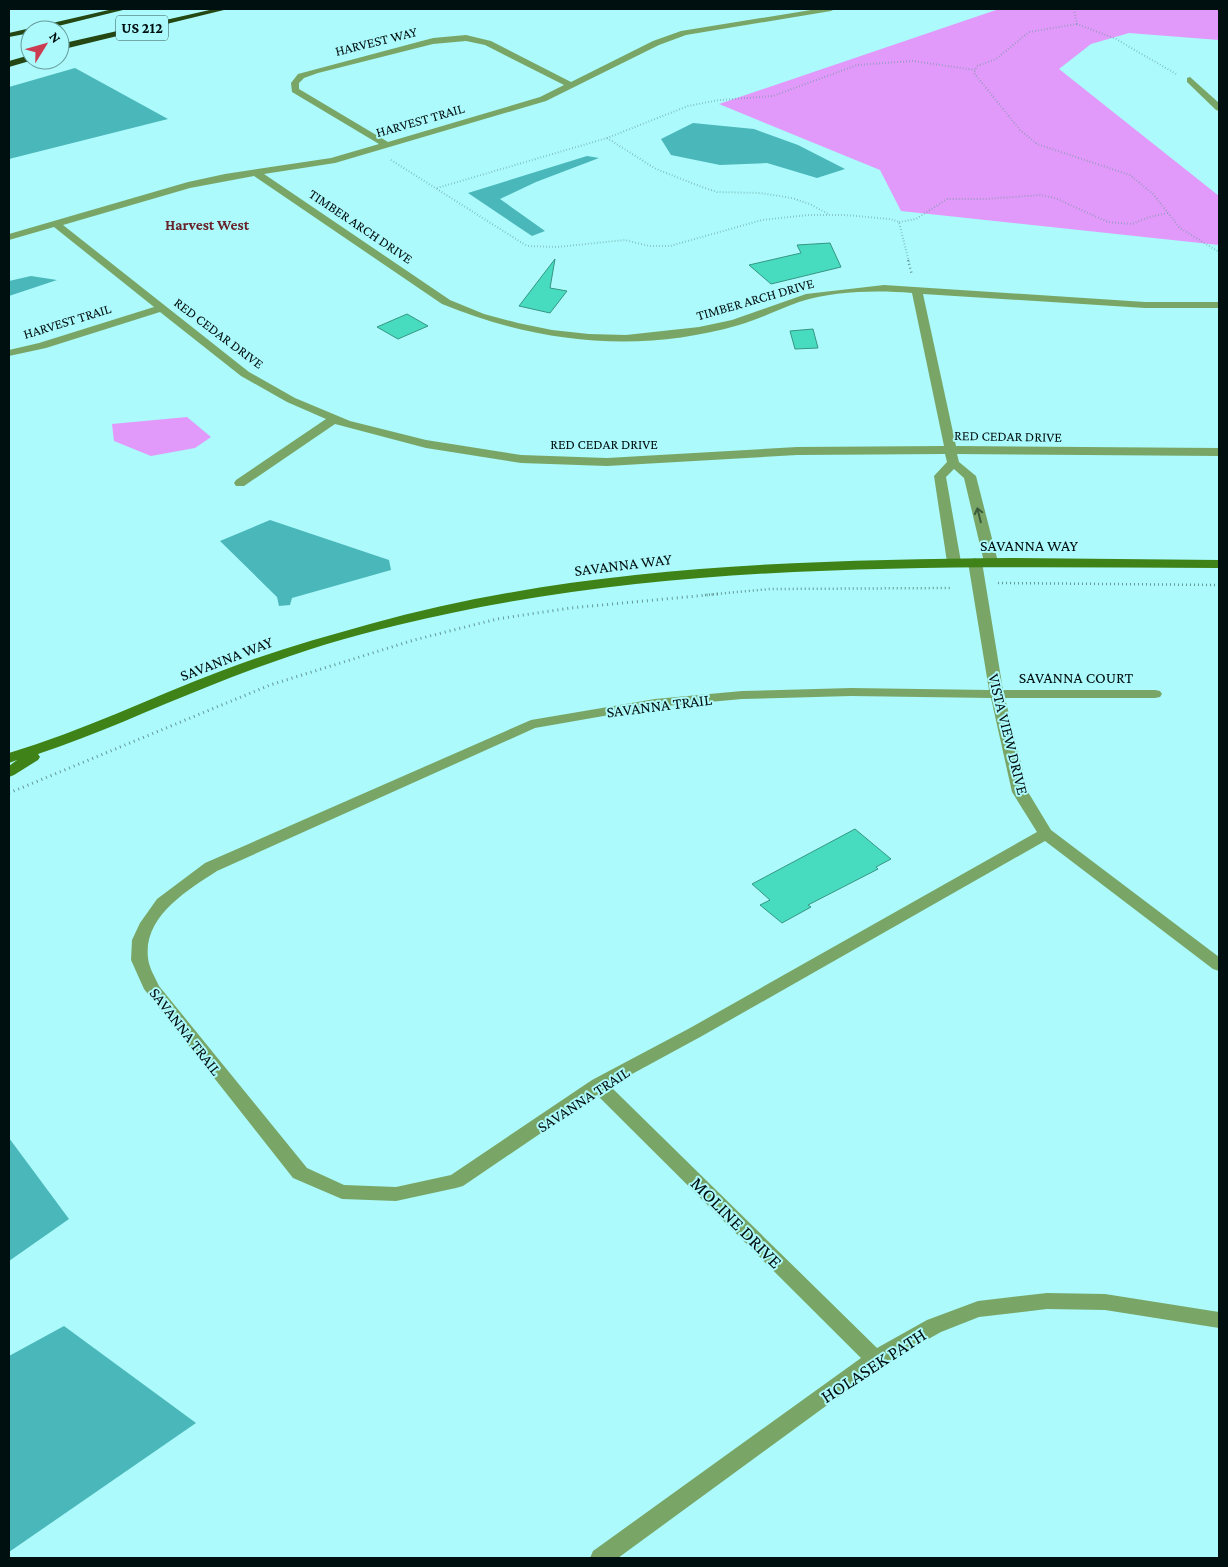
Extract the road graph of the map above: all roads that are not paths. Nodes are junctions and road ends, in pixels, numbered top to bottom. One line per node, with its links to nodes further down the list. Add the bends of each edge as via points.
1 (123, 9): 4 (highway, US 212)
2 (224, 9): 5 (highway, US 212)
3 (831, 9): 7 (street, HARVEST TRAIL, via 677,34)
4 (9, 34)
5 (70, 45)
6 (1190, 80): 8 (street)
7 (572, 85): 9 (street, HARVEST TRAIL, via 543,99); 9 (street, HARVEST WAY, via 488,43 460,38 433,41 315,71 301,76 295,83 295,90)
8 (1219, 108)
9 (387, 145): 10 (street, HARVEST TRAIL, via 332,161)
10 (255, 172): 11 (street, HARVEST TRAIL, via 188,185); 13 (street, TIMBER ARCH DRIVE, via 446,302 477,316 521,329 578,338 637,338 686,333 738,322 804,297 887,288)
11 (56, 224): 12 (street, HARVEST TRAIL); 15 (street, RED CEDAR DRIVE)
12 (9, 236)
13 (917, 291): 14 (street, TIMBER ARCH DRIVE, via 1130,304); 19 (street)
14 (1219, 305)
15 (162, 308): 16 (street, HARVEST TRAIL, via 42,346); 17 (street, RED CEDAR DRIVE, via 245,374 291,400)
16 (9, 353)
17 (334, 418): 19 (street, RED CEDAR DRIVE, via 346,424 426,444 520,459 607,462 797,452); 20 (street)
18 (1219, 452): 19 (street, RED CEDAR DRIVE)
19 (952, 456): 21 (street, via 940,476); 23 (street, one-way to 19, via 970,476)
20 (240, 483)
21 (954, 562): 22 (street, SAVANNA WAY); 27 (street, SAVANNA WAY, via 782,566 624,580 510,596 396,621 310,645)
22 (976, 562): 23 (street, SAVANNA WAY); 25 (street, VISTA VIEW DRIVE)
23 (991, 562): 24 (street, SAVANNA WAY)
24 (1219, 564)
25 (997, 694): 26 (street, SAVANNA COURT); 30 (street, VISTA VIEW DRIVE, via 1020,792); 32 (street, SAVANNA TRAIL, via 851,692 742,695 655,703 531,724 212,867 176,891 147,920 141,932 139,958 152,989 300,1173 342,1192 396,1194 456,1181)
26 (1156, 694)
27 (55, 744): 28 (street, SAVANNA WAY); 29 (street, SAVANNA WAY)
28 (9, 758)
29 (9, 772)
30 (1046, 834): 31 (street, VISTA VIEW DRIVE); 32 (street, SAVANNA TRAIL)
31 (1219, 966)
32 (598, 1085): 34 (street, MOLINE DRIVE)
33 (1219, 1320): 34 (street, HOLASEK PATH, via 1105,1302 1047,1301 978,1309 934,1326)
34 (875, 1359): 35 (street, HOLASEK PATH)
35 (601, 1558)

